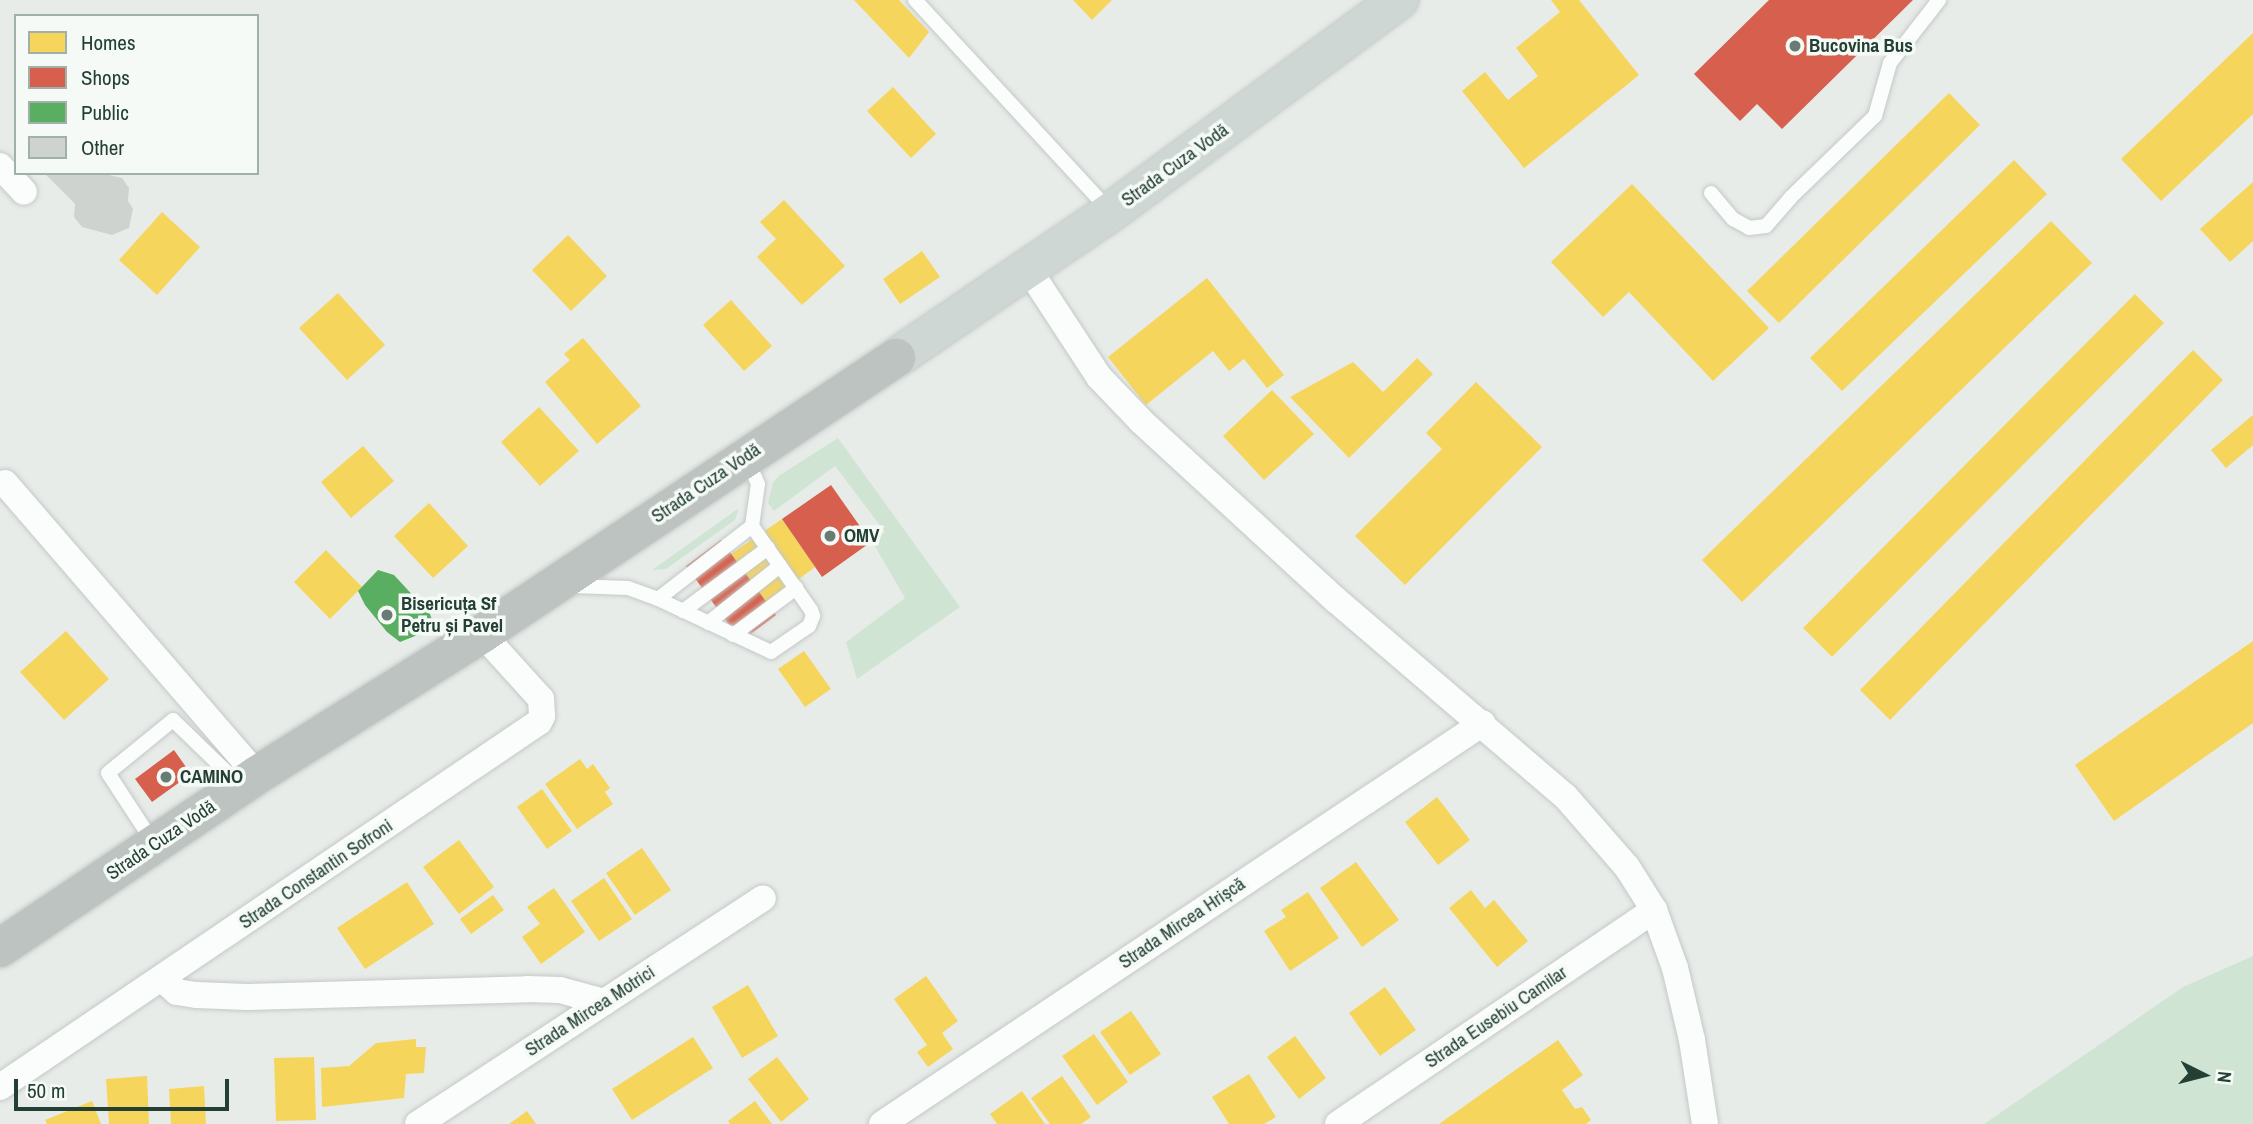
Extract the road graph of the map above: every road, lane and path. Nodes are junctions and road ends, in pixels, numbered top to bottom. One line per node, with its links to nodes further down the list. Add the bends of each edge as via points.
1 (915, 0): 7 (lane)
2 (1399, 0): 7 (main road, Strada Cuza Vodă)
3 (1939, 0): 6 (lane, via 1891,63 1875,116 1766,226 1749,228 1733,219)
4 (0, 166): 5 (street)
5 (24, 192)
6 (1711, 193)
7 (1111, 212): 8 (main road, Strada Cuza Vodă)
8 (1029, 270): 9 (main road, Strada Cuza Vodă); 22 (street, via 1099,377 1141,421 1336,600)
9 (896, 358): 10 (highway, Strada Cuza Vodă)
10 (745, 456): 12 (lane, via 758,484); 15 (highway, Strada Cuza Vodă)
11 (5, 483): 23 (street)
12 (752, 526): 13 (lane); 17 (lane)
13 (768, 548): 14 (lane); 18 (lane)
14 (780, 566): 16 (lane); 19 (lane)
15 (554, 587): 17 (lane, via 628,588); 20 (highway, Strada Cuza Vodă)
16 (796, 588): 21 (lane); 21 (lane, via 811,610 812,622 776,651)
17 (658, 599): 18 (lane)
18 (683, 611): 19 (lane)
19 (708, 623): 21 (lane)
20 (482, 635): 23 (highway, Strada Cuza Vodă); 28 (street, Strada Constantin Sofroni, via 541,699 539,722)
21 (733, 635)
22 (1483, 723): 26 (street, via 1599,832); 32 (street, Strada Mircea Hrișcă)
23 (249, 781): 24 (highway, Strada Cuza Vodă); 24 (lane, via 173,720 108,773)
24 (154, 844): 27 (highway, Strada Cuza Vodă)
25 (762, 898): 29 (street, Strada Mircea Motrici)
26 (1654, 910): 33 (street, Strada Eusebiu Camilar); 34 (street, via 1686,1008)
27 (0, 948)
28 (162, 979): 29 (street, via 177,992 196,995 528,989 560,990); 30 (street, Strada Constantin Sofroni)
29 (604, 1002): 31 (street, Strada Mircea Motrici)
30 (0, 1087)
31 (418, 1124)
32 (882, 1124)
33 (1338, 1124)
34 (1705, 1124)

